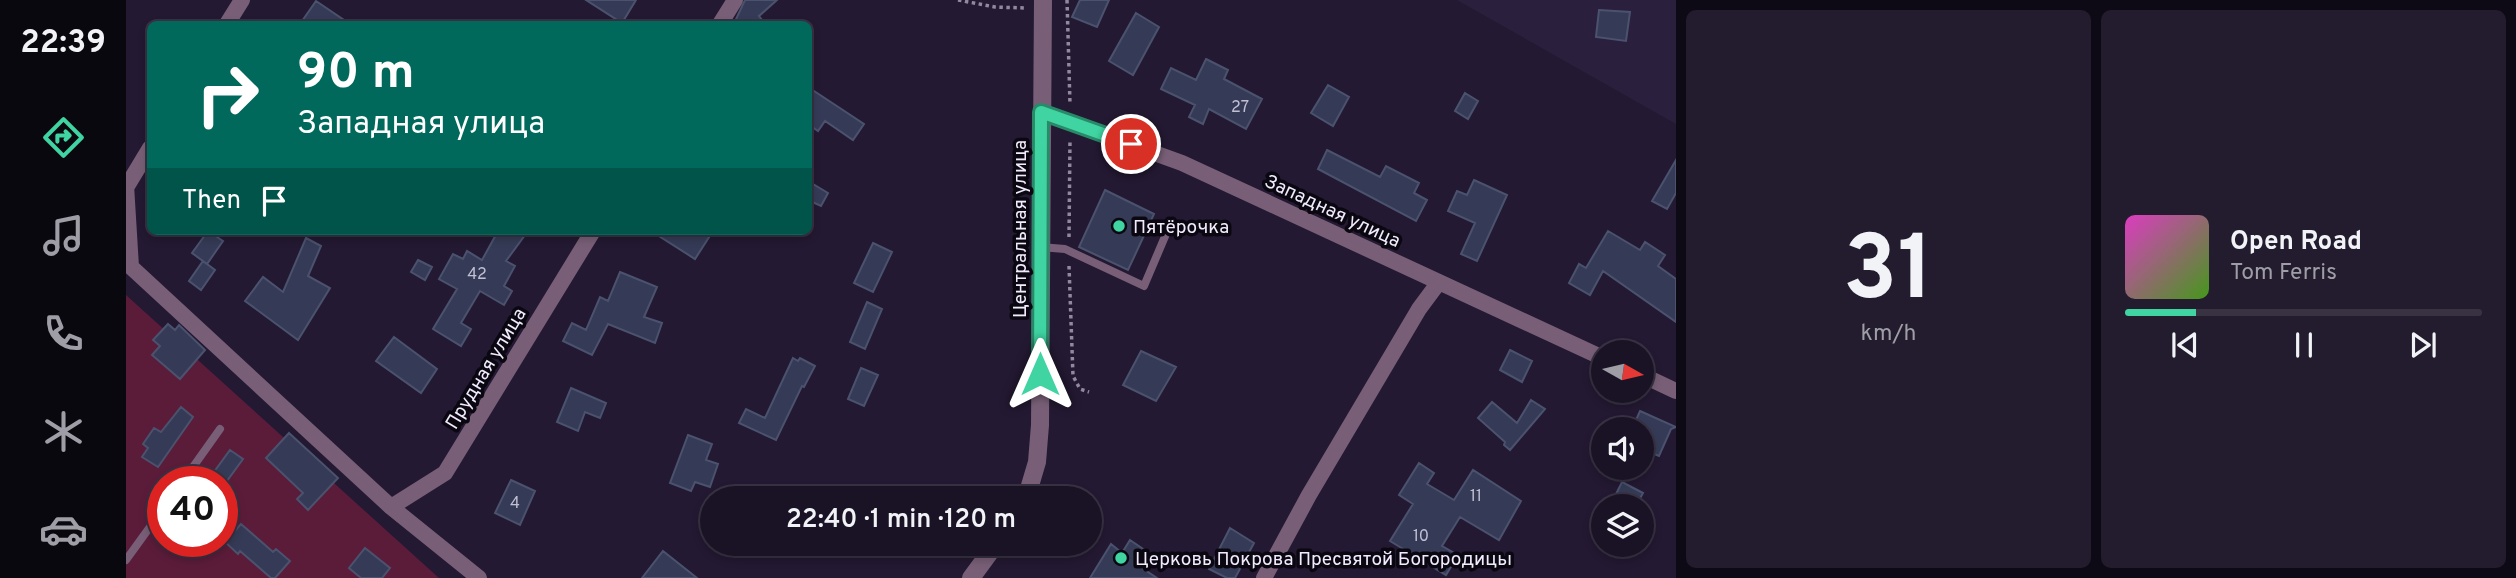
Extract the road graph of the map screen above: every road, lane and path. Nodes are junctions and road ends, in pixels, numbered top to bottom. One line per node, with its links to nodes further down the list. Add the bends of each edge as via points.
1 (242, 0): 7 (street)
2 (735, 0): 8 (street)
3 (958, 0): 6 (path)
4 (1043, 0): 9 (street, Центральная улица)
5 (1067, 0): 10 (path)
6 (1026, 8)
7 (229, 21)
8 (722, 21)
9 (1041, 112): 10 (street, Западная улица); 15 (street, Центральная улица)
10 (1070, 122): 16 (path); 17 (street, Западная улица, via 1182,163)
11 (147, 153): 12 (street)
12 (127, 186): 25 (street, via 131,267)
13 (1169, 227): 16 (lane, via 1144,286)
14 (591, 235): 25 (street, Прудная улица, via 445,473)
15 (1040, 247): 16 (lane); 24 (street, Центральная улица, via 1040,425)
16 (1068, 251): 21 (path, via 1073,376 1080,389)
17 (1439, 282): 18 (street, Западная улица); 31 (street, via 1391,356)
18 (1591, 352)
19 (1654, 381): 20 (street)
20 (1676, 391)
21 (1089, 392)
22 (220, 429): 23 (lane)
23 (194, 466)
24 (1030, 486)
25 (391, 507): 29 (street)
26 (147, 531): 28 (lane)
27 (987, 556): 30 (street)
28 (126, 560)
29 (479, 578)
30 (971, 578)
31 (1264, 578)

